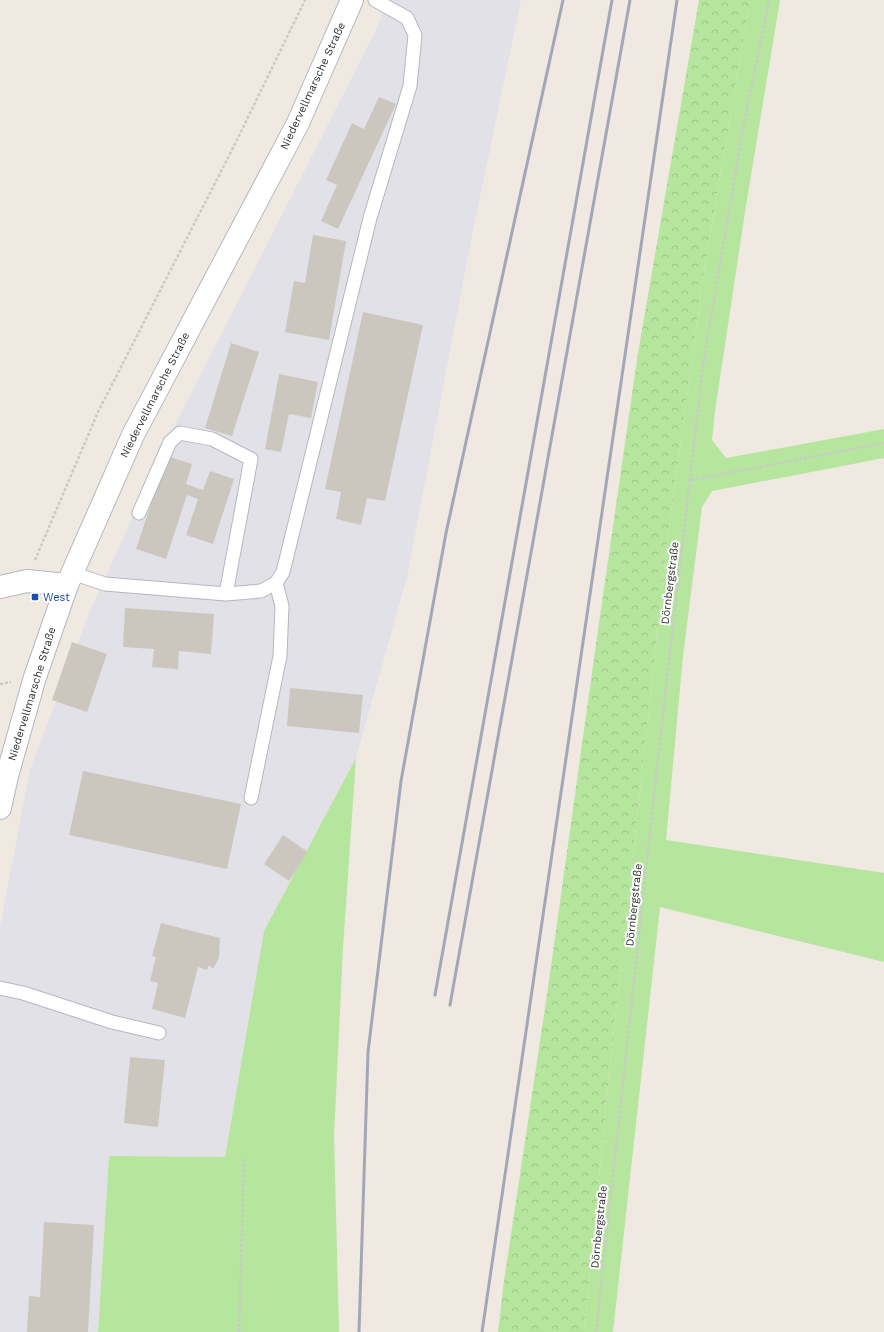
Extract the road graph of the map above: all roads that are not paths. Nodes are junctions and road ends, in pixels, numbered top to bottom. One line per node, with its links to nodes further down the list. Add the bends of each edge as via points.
1 (352, 0): 4 (main road, Niedervellmarsche Straße, via 298,123 133,435)
2 (375, 0): 5 (lane, via 407,18 415,35 410,86 370,218 282,572)
3 (139, 513): 7 (lane, via 170,442 180,433 212,439 251,459)
4 (69, 579): 6 (main road, via 27,581); 7 (lane); 9 (main road, Niedervellmarsche Straße, via 36,676)
5 (276, 584): 7 (lane, via 261,591); 8 (lane, via 282,606 280,656)
6 (0, 587)
7 (226, 594)
8 (251, 798)
9 (0, 808)
10 (0, 988): 11 (lane, via 23,992 112,1022)
11 (159, 1033)

